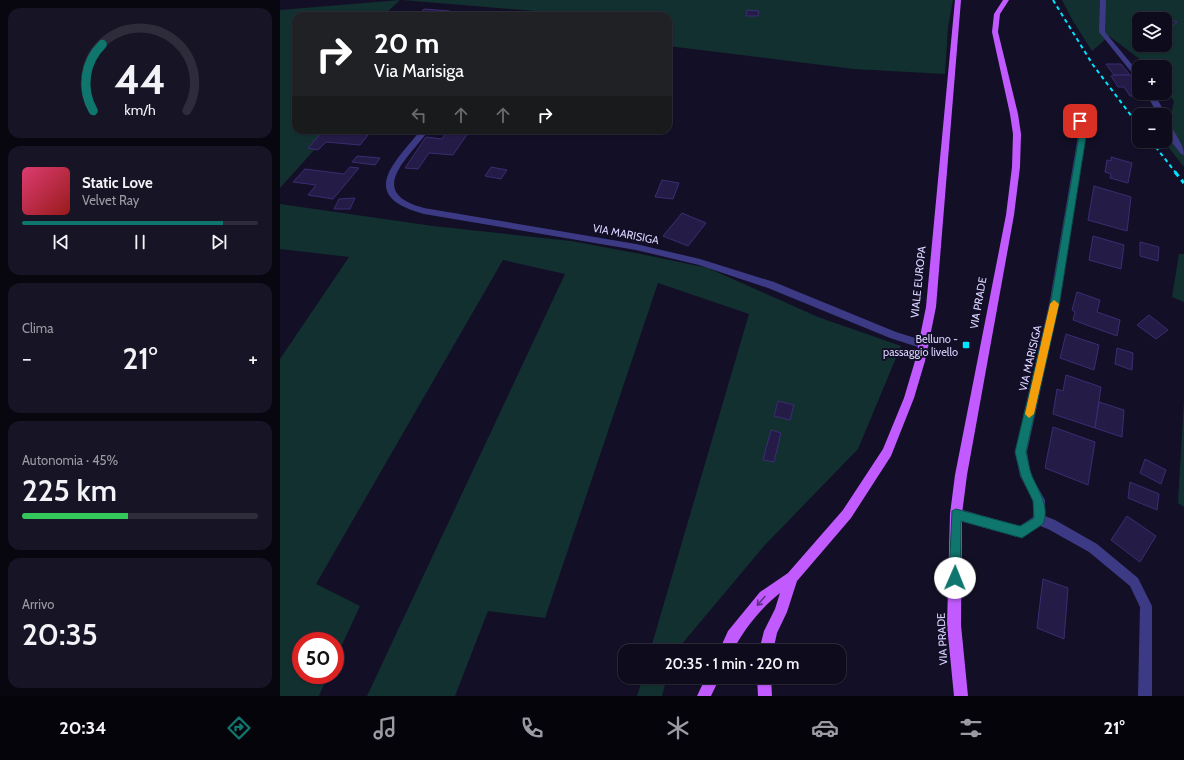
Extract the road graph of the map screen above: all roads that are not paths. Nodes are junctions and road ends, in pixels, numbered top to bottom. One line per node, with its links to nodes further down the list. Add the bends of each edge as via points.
1 (958, 0): 9 (main road, VIALE EUROPA, via 931,307)
2 (1006, 0): 10 (main road, VIA PRADE, via 997,14 995,32 1014,114 1017,134 1016,167 1010,215 961,475)
3 (1103, 0): 4 (street, via 1102,32)
4 (1132, 69)
5 (1076, 112): 11 (street, VIA MARISIGA, via 1083,130 1081,145 1055,300 1020,452 1026,476 1039,500)
6 (422, 134): 9 (street, VIA MARISIGA, via 392,173 388,185 392,196 407,206 424,212 636,246 700,262 771,286)
7 (1172, 136): 8 (street)
8 (1184, 152)
9 (924, 345): 12 (main road, VIALE EUROPA, via 909,398 887,452 847,514)
10 (956, 514): 11 (street, via 1022,532); 17 (main road, VIA PRADE, via 954,625)
11 (1039, 520): 20 (street, via 1093,548 1134,582 1146,606)
12 (792, 577): 13 (main road, VIALE EUROPA, one-way to 13, via 765,597); 14 (main road, VIALE EUROPA)
13 (729, 644)
14 (768, 644)
15 (710, 684): 18 (main road)
16 (764, 684): 19 (main road)
17 (958, 693)
18 (704, 696)
19 (765, 696)
20 (1145, 696)

